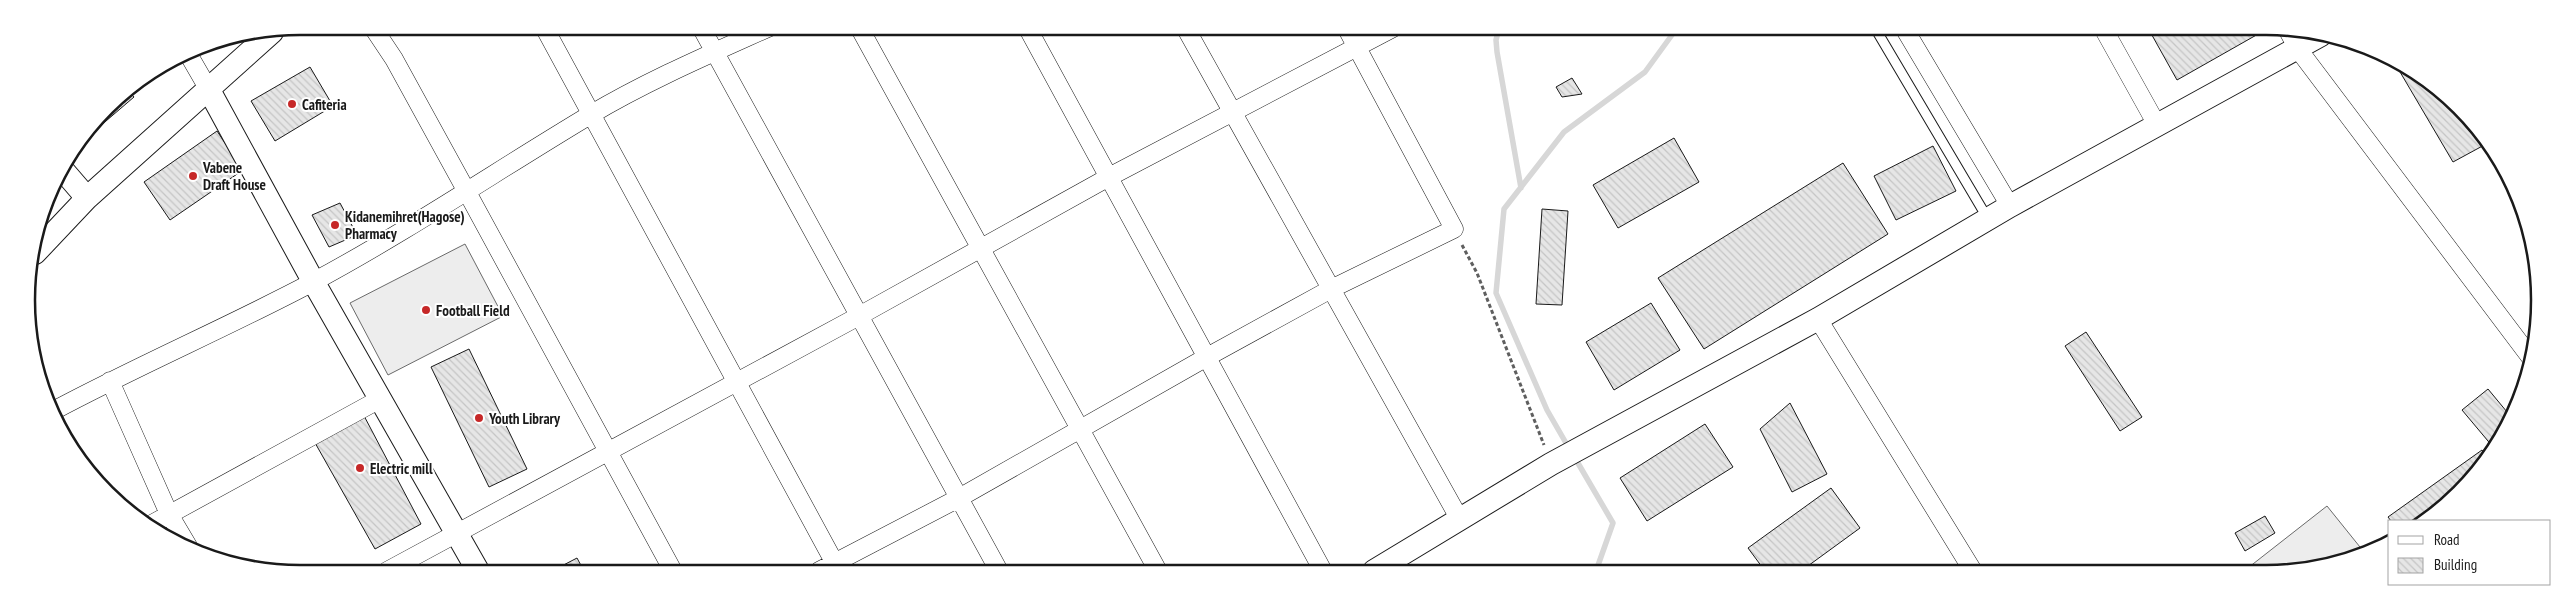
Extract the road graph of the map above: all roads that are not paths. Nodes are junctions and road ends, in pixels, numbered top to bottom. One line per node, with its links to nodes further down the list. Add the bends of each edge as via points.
1 (378, 35): 26 (street)
2 (549, 35): 22 (street)
3 (706, 35): 18 (street)
4 (752, 35): 18 (street)
5 (863, 35): 31 (street)
6 (1032, 35): 25 (street)
7 (1189, 35): 21 (street)
8 (1350, 35): 16 (street)
9 (1380, 35): 16 (street)
10 (1879, 35): 29 (lane)
11 (1908, 35): 28 (street)
12 (2107, 35): 23 (street)
13 (2291, 36): 17 (street)
14 (267, 37): 20 (street)
15 (2314, 39): 17 (street)
16 (1357, 48): 21 (street); 33 (street, via 1454,229)
17 (2298, 49): 23 (street); 36 (street)
18 (715, 51): 22 (street); 34 (street)
19 (191, 59): 20 (street)
20 (209, 90): 27 (street); 32 (street)
21 (1232, 112): 25 (street); 33 (street)
22 (592, 114): 26 (street); 39 (street)
23 (2157, 125): 28 (street)
24 (67, 175): 27 (street)
25 (1109, 177): 31 (street); 37 (street)
26 (467, 192): 32 (street); 43 (street)
27 (86, 198): 30 (street)
28 (2010, 206): 29 (street)
29 (1988, 219): 35 (street)
30 (40, 246)
31 (980, 246): 34 (street); 42 (street)
32 (313, 282): 38 (street); 40 (street)
33 (1331, 289): 37 (street); 46 (street)
34 (859, 316): 39 (street); 44 (street)
35 (1818, 319): 46 (street, via 1599,437); 59 (street)
36 (2526, 351)
37 (1207, 357): 42 (street); 57 (street)
38 (110, 381): 41 (street); 45 (street)
39 (736, 381): 43 (street); 53 (street)
40 (380, 399): 45 (street); 48 (street)
41 (59, 409)
42 (1080, 430): 44 (street); 56 (street)
43 (609, 450): 48 (street); 52 (street)
44 (959, 498): 54 (street); 55 (street)
45 (169, 514): 47 (street); 49 (street)
46 (1459, 518): 58 (street)
47 (156, 522)
48 (457, 532): 50 (street); 51 (street)
49 (183, 538)
50 (398, 565)
51 (475, 565)
52 (670, 565)
53 (836, 565)
54 (841, 565)
55 (996, 565)
56 (1155, 565)
57 (1320, 565)
58 (1384, 565)
59 (1969, 565)

